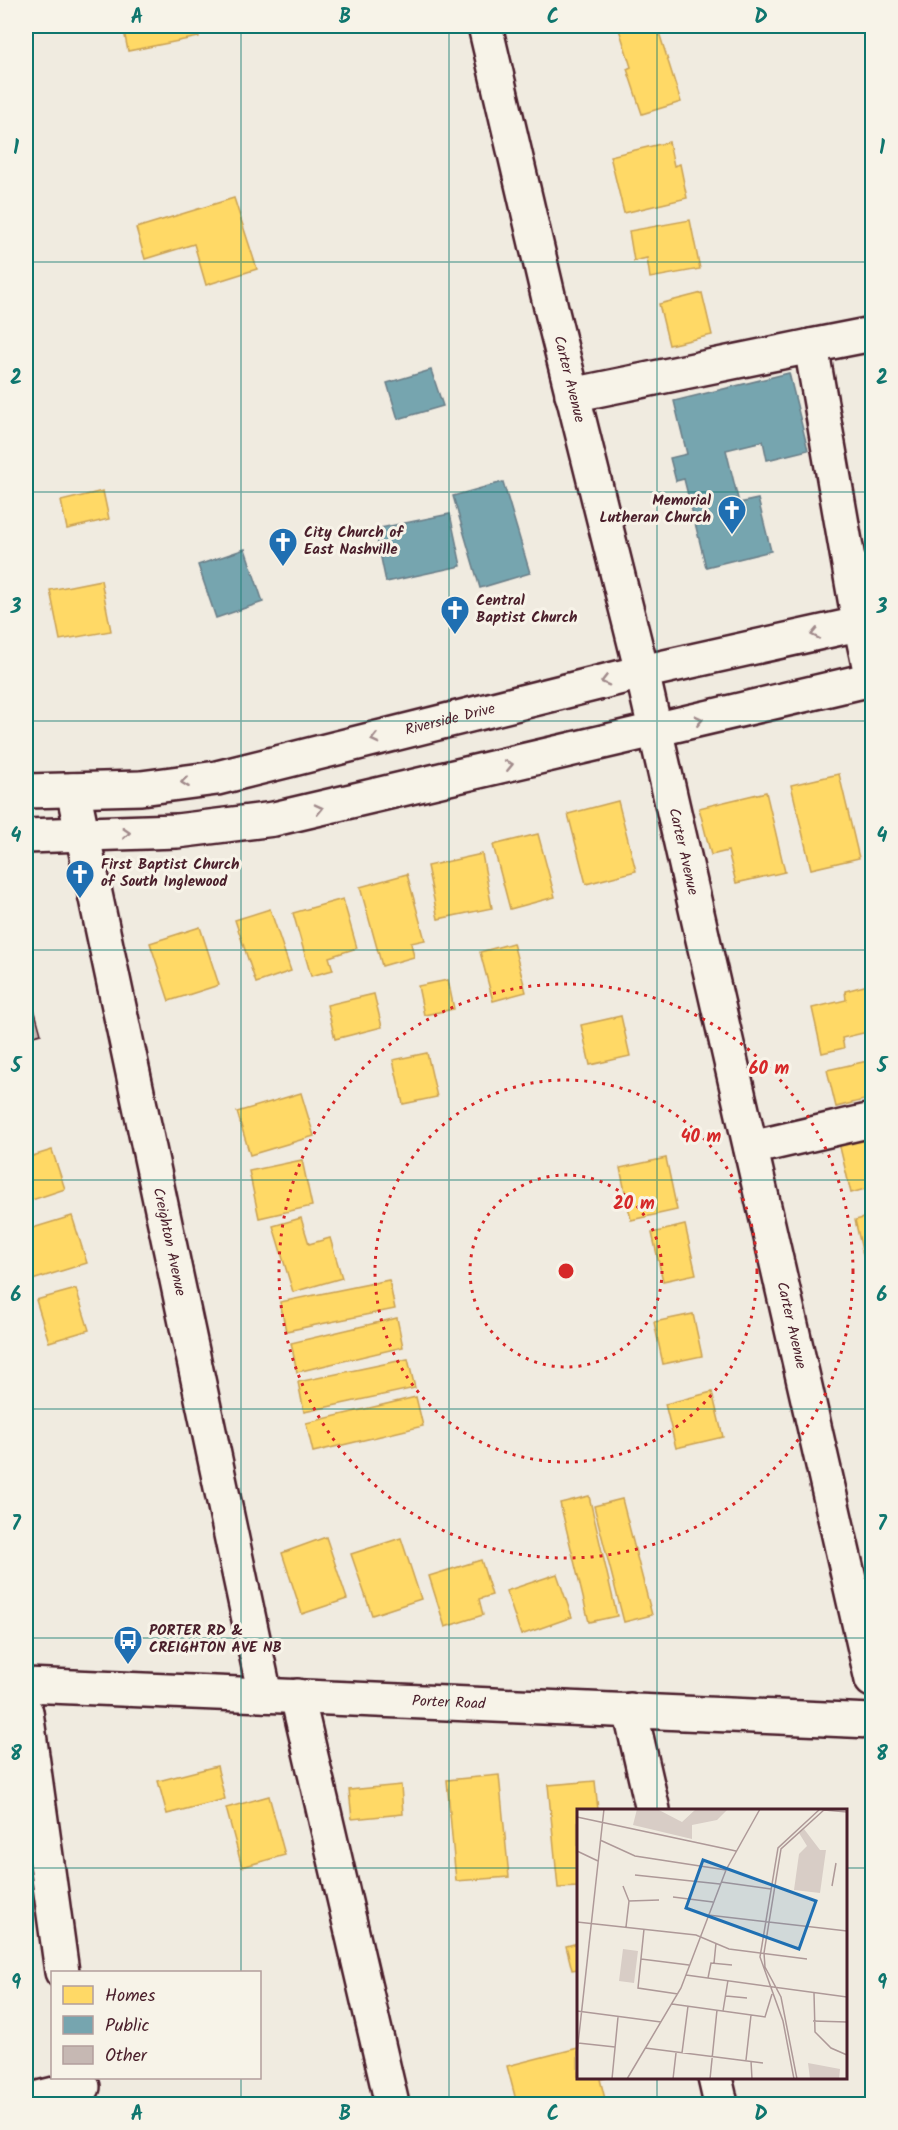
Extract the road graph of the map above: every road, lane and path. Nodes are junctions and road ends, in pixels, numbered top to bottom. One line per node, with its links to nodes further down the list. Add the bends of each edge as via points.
1 (485, 26): 4 (street, Carter Avenue)
2 (873, 334): 3 (street)
3 (811, 346): 4 (street); 5 (street)
4 (572, 395): 7 (street, Carter Avenue)
5 (862, 580): 6 (street)
6 (866, 622): 7 (street, Riverside Drive, one-way to 7); 8 (street)
7 (642, 672): 9 (street, Carter Avenue); 11 (street, Riverside Drive, one-way to 11, via 217,778 141,788)
8 (873, 679): 9 (street, one-way to 8)
9 (656, 730): 12 (street, one-way to 9, via 177,831 274,819); 15 (street, Carter Avenue)
10 (26, 790): 11 (street, Riverside Drive)
11 (73, 790): 12 (street, Creighton Avenue)
12 (82, 835): 13 (street); 18 (street, Creighton Avenue)
13 (26, 836)
14 (873, 1120): 15 (street)
15 (751, 1148): 16 (street, Carter Avenue)
16 (873, 1680)
17 (26, 1685): 18 (street, Porter Road)
18 (281, 1695): 19 (street, Porter Road); 27 (street, Creighton Avenue)
19 (630, 1710): 21 (street, Porter Road); 22 (street)
20 (26, 1712): 23 (street)
21 (873, 1721)
22 (653, 1809)
23 (62, 1971)
24 (715, 2079): 28 (street)
25 (84, 2090): 26 (street)
26 (26, 2100)
27 (392, 2104)
28 (721, 2104)

